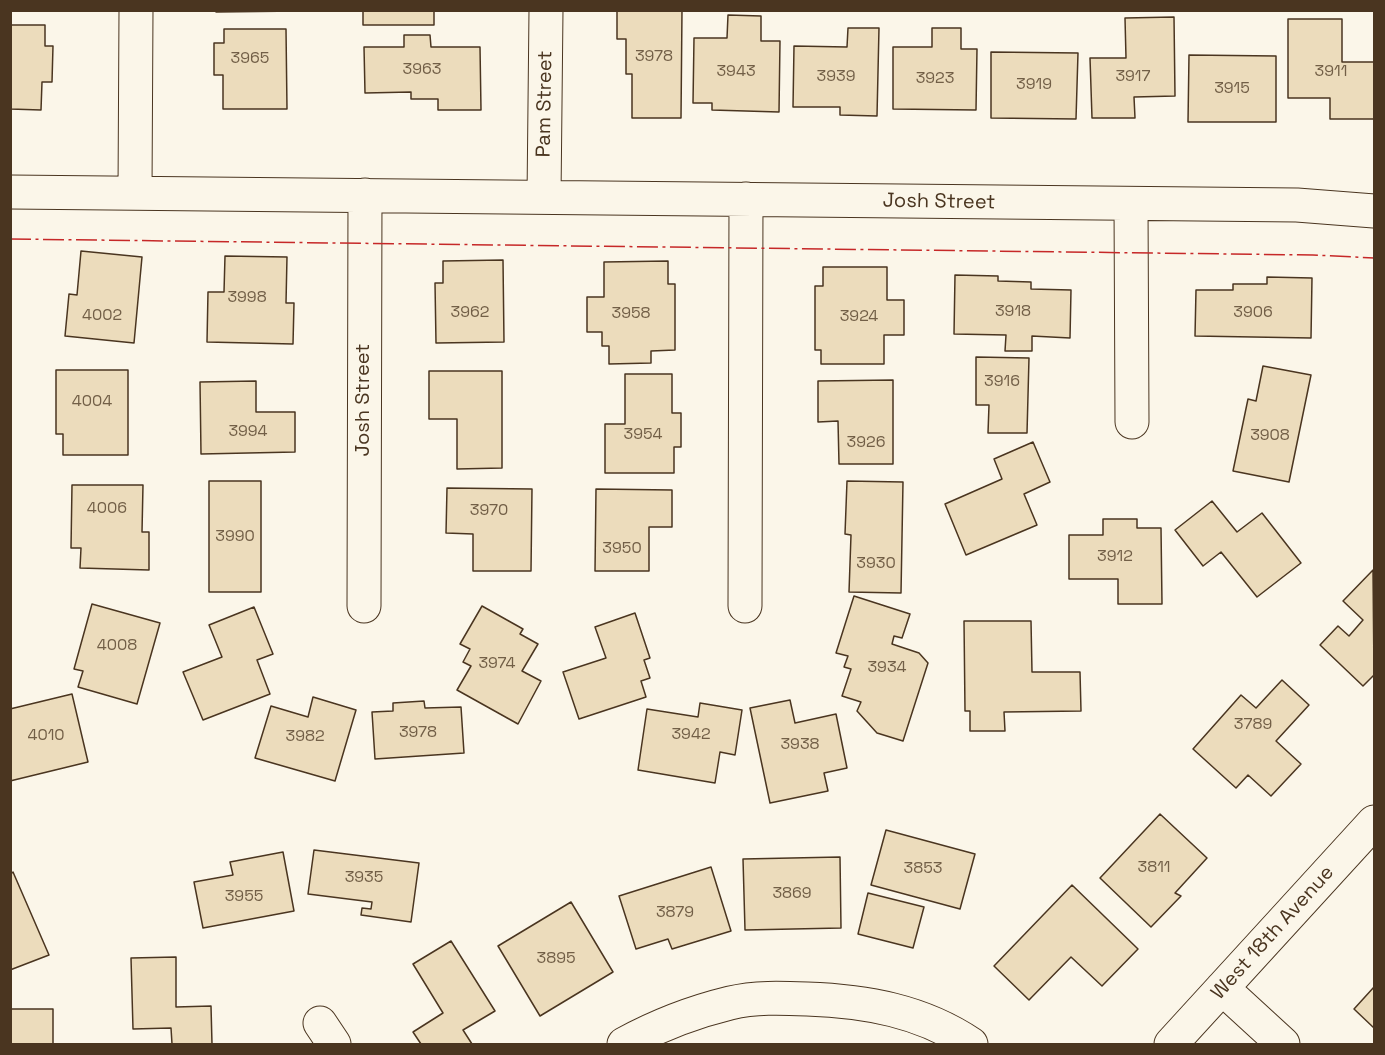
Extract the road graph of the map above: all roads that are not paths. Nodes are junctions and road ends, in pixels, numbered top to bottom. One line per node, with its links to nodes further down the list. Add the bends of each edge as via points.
1 (135, 10): 4 (street)
2 (546, 10): 6 (street, Pam Street)
3 (10, 192): 4 (street, Josh Street)
4 (135, 192): 5 (street, Josh Street)
5 (365, 195): 6 (street, Josh Street); 11 (street, Josh Street)
6 (544, 197): 7 (street, Josh Street)
7 (746, 199): 8 (street, Josh Street); 12 (street)
8 (1131, 204): 9 (street, Josh Street); 10 (street)
9 (1374, 211)
10 (1132, 422)
11 (364, 606)
12 (745, 606)
13 (1374, 822): 14 (street, West 18th Avenue)
14 (1222, 988): 17 (street, West 18th Avenue); 18 (street)
15 (624, 1044): 16 (street, via 684,1017 731,1003 772,998 845,1000 892,1008 923,1018)
16 (971, 1044)
17 (1171, 1044)
18 (1283, 1044)

